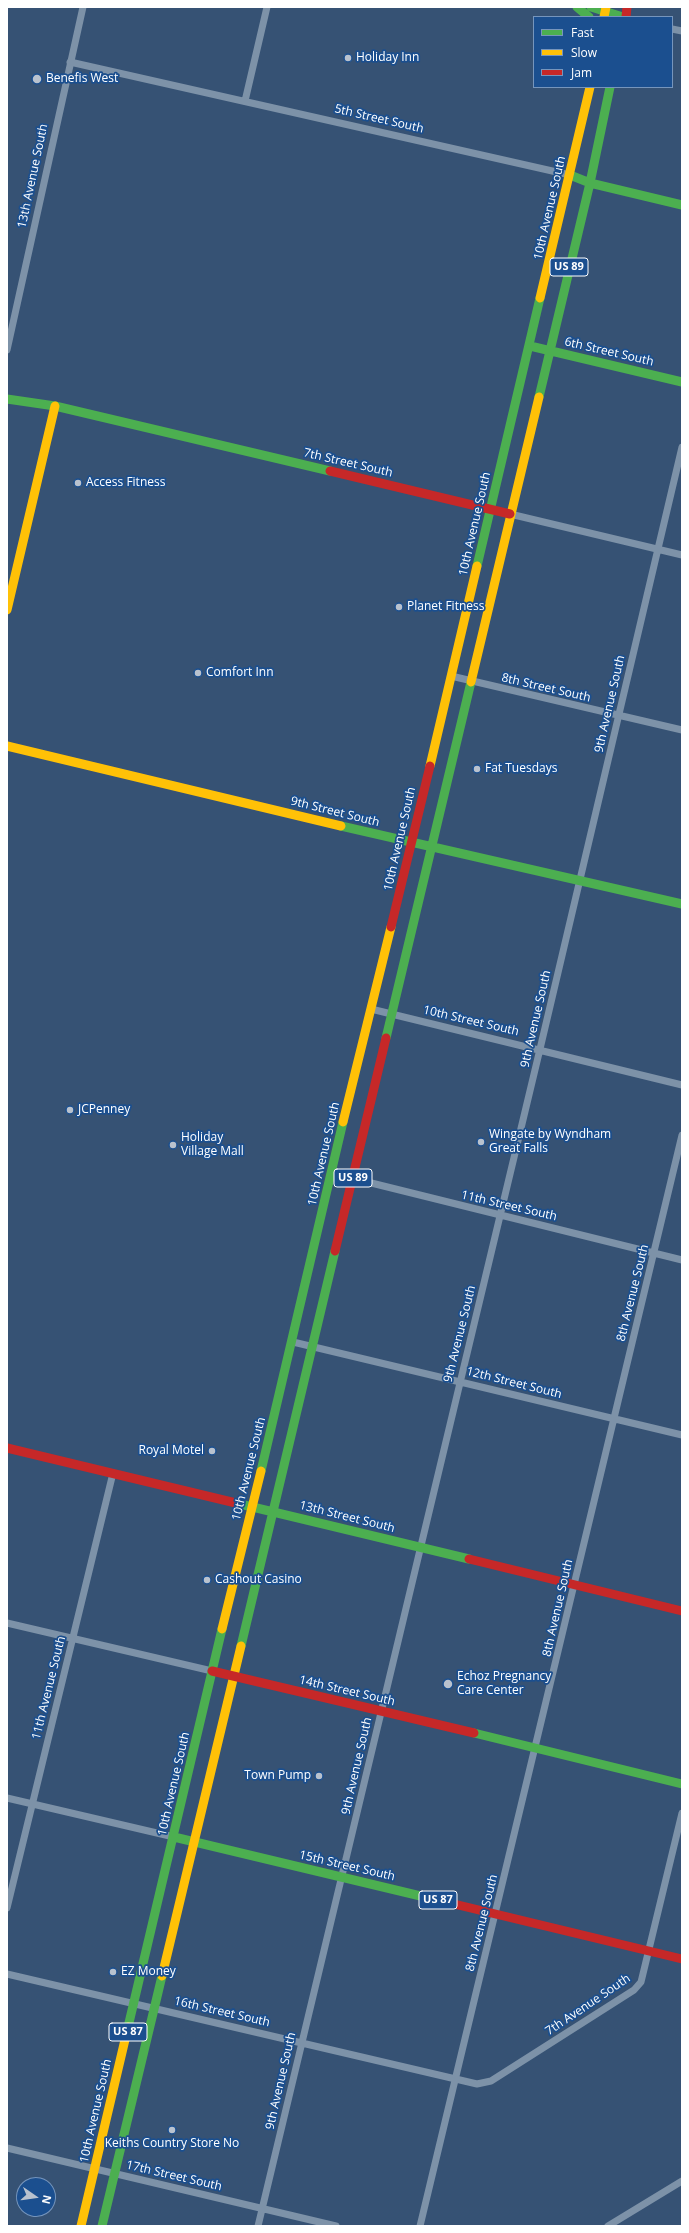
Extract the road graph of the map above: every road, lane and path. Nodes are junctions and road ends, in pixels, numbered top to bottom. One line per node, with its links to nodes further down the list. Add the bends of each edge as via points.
1 (83, 7): 8 (street, 13th Avenue South)
2 (267, 7): 11 (street)
3 (577, 7): 6 (main road)
4 (591, 7): 5 (main road)
5 (605, 12): 7 (main road)
6 (588, 16)
7 (620, 16)
8 (70, 62): 11 (street, 5th Street South); 16 (street, 13th Avenue South)
9 (590, 88): 12 (main road, 10th Avenue South)
10 (610, 88): 13 (main road)
11 (245, 101): 12 (street, 5th Street South)
12 (570, 175): 13 (main road, 5th Street South); 15 (main road, 10th Avenue South)
13 (590, 183): 14 (main road, 5th Street South); 17 (main road, US 89)
14 (682, 205)
15 (530, 346): 17 (main road, 6th Street South); 22 (main road, 10th Avenue South / US 89)
16 (7, 350)
17 (549, 350): 18 (main road, 6th Street South); 23 (main road, US 89)
18 (682, 382)
19 (7, 399): 20 (main road, 7th Street South)
20 (55, 406): 22 (main road, 7th Street South); 26 (main road)
21 (682, 448): 24 (street, 9th Avenue South)
22 (490, 509): 23 (main road, 7th Street South); 27 (main road, 10th Avenue South / US 89)
23 (510, 514): 24 (street, 7th Street South); 28 (main road, US 89)
24 (658, 550): 25 (street, 7th Street South); 29 (street, 9th Avenue South)
25 (682, 555)
26 (7, 610)
27 (451, 676): 28 (street, 8th Street South); 32 (main road, 10th Avenue South / US 89)
28 (470, 682): 29 (street, 8th Street South); 33 (main road, US 89)
29 (618, 716): 30 (street, 8th Street South); 34 (street, 9th Avenue South)
30 (682, 730)
31 (7, 746): 32 (main road, 9th Street South)
32 (412, 842): 33 (main road, 9th Street South); 36 (main road, 10th Avenue South / US 89)
33 (430, 847): 34 (main road, 9th Street South); 37 (main road, US 89)
34 (579, 880): 35 (main road, 9th Street South); 38 (street, 9th Avenue South)
35 (682, 904)
36 (371, 1009): 37 (street, 10th Street South); 41 (main road, 10th Avenue South / US 89)
37 (392, 1014): 38 (street, 10th Street South); 42 (main road, US 89)
38 (540, 1049): 39 (street, 10th Street South); 43 (street, 9th Avenue South)
39 (682, 1085)
40 (682, 1134): 44 (street, 8th Avenue South)
41 (330, 1173): 42 (street, 11th Street South); 46 (main road, 10th Avenue South / US 89)
42 (353, 1178): 43 (street, 11th Street South); 47 (main road, US 89)
43 (500, 1216): 44 (street, 11th Street South); 48 (street, 9th Avenue South)
44 (654, 1253): 45 (street, 11th Street South); 49 (street, 8th Avenue South)
45 (682, 1260)
46 (293, 1342): 47 (street, 12th Street South); 53 (main road, 10th Avenue South / US 89)
47 (311, 1346): 48 (street, 12th Street South); 54 (main road, US 89)
48 (460, 1381): 49 (street, 12th Street South); 55 (street, 9th Avenue South)
49 (614, 1418): 50 (street, 12th Street South); 56 (street, 8th Avenue South)
50 (682, 1435)
51 (7, 1448): 52 (main road, 13th Street South)
52 (113, 1472): 53 (main road, 13th Street South); 59 (street, 11th Avenue South)
53 (252, 1506): 54 (main road, 13th Street South); 60 (main road, 10th Avenue South / US 89)
54 (273, 1511): 55 (main road, 13th Street South); 61 (main road, US 89)
55 (420, 1547): 56 (main road, 13th Street South); 62 (street, 9th Avenue South)
56 (574, 1585): 57 (main road, 13th Street South); 63 (street, 8th Avenue South)
57 (682, 1610)
58 (7, 1623): 59 (street, 14th Street South)
59 (72, 1639): 60 (street, 14th Street South); 66 (street, 11th Avenue South)
60 (212, 1671): 61 (main road, 14th Street South); 68 (main road, 10th Avenue South / US 87)
61 (234, 1676): 62 (main road, 14th Street South); 69 (main road, US 89)
62 (381, 1712): 63 (main road, 14th Street South); 70 (street, 9th Avenue South)
63 (536, 1748): 64 (main road, 14th Street South); 72 (street, 8th Avenue South)
64 (682, 1784)
65 (7, 1798): 66 (street, 15th Street South)
66 (32, 1803): 68 (street, 15th Street South); 71 (street, 11th Avenue South)
67 (682, 1813): 73 (street, 7th Avenue South)
68 (174, 1837): 69 (main road, 15th Street South); 76 (main road, 10th Avenue South / US 87)
69 (193, 1841): 70 (main road, 15th Street South / US 87); 77 (main road, US 87)
70 (342, 1877): 72 (main road, 15th Street South / US 87); 78 (street, 9th Avenue South)
71 (7, 1908)
72 (496, 1913): 73 (main road, 15th Street South / US 87); 79 (street, 8th Avenue South)
73 (649, 1952): 74 (main road, 15th Street South / US 87); 79 (street, 7th Avenue South, via 641,1982 634,1990 491,2081 477,2084)
74 (682, 1959)
75 (7, 1974): 76 (street, 16th Street South)
76 (134, 2003): 77 (street, 16th Street South); 81 (main road, 10th Avenue South / US 87)
77 (155, 2008): 78 (street, 16th Street South); 82 (main road, US 87)
78 (302, 2042): 79 (street, 16th Street South); 84 (street, 9th Avenue South)
79 (455, 2080): 89 (street, 8th Avenue South)
80 (7, 2148): 81 (street, 17th Street South)
81 (95, 2169): 82 (street, 17th Street South); 85 (main road, 10th Avenue South / US 87)
82 (114, 2174): 84 (street, 17th Street South); 86 (main road, US 87)
83 (682, 2181): 90 (street)
84 (262, 2208): 87 (street, 9th Avenue South); 88 (street, 17th Street South)
85 (81, 2226)
86 (102, 2226)
87 (258, 2226)
88 (336, 2226)
89 (420, 2226)
90 (608, 2226)

